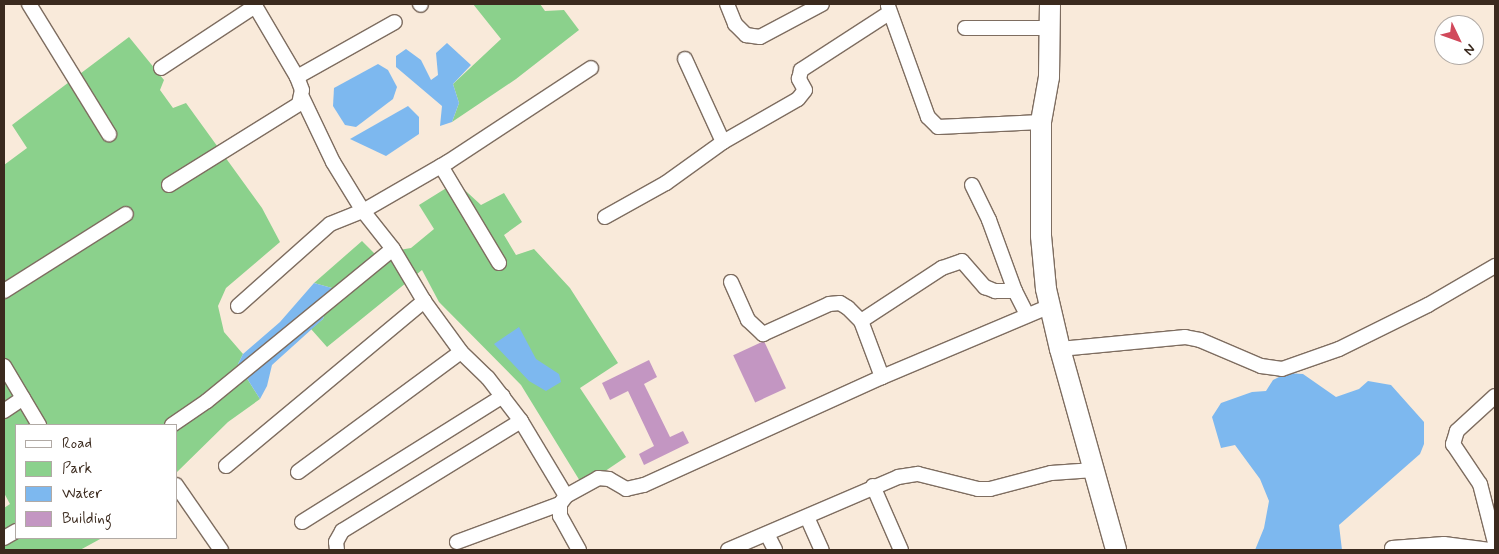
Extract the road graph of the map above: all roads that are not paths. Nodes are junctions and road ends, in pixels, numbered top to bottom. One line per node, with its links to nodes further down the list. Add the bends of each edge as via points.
1 (29, 4): 16 (street)
2 (727, 4): 3 (street, via 735,24 746,35 760,37)
3 (822, 4)
4 (1050, 4): 9 (street)
5 (255, 5): 11 (street); 13 (street)
6 (888, 8): 15 (street, via 928,117 938,128); 17 (street, via 801,70 799,79 805,90 798,99)
7 (395, 22): 13 (street)
8 (965, 28): 9 (street)
9 (1050, 28): 15 (street, via 1049,77)
10 (685, 59): 17 (street)
11 (161, 68)
12 (590, 68): 18 (street)
13 (297, 77): 14 (street)
14 (302, 97): 19 (street, via 293,109); 21 (street, via 333,162)
15 (1041, 122): 32 (street, via 1041,236)
16 (109, 134)
17 (724, 142): 23 (street, via 666,183)
18 (441, 166): 21 (street); 25 (street)
19 (170, 185)
20 (972, 185): 29 (street, via 989,220)
21 (364, 211): 24 (street); 31 (street, via 330,224)
22 (126, 214): 28 (street)
23 (604, 217)
24 (393, 249): 30 (street); 45 (street)
25 (499, 263)
26 (1495, 266): 35 (street, via 1428,305 1339,349 1282,369 1262,366 1185,337)
27 (731, 282): 34 (street, via 748,320 763,334 829,304 840,303)
28 (4, 291)
29 (1015, 291): 33 (street); 34 (street, via 995,291 985,287 962,261 942,268)
30 (424, 301): 36 (street); 46 (street)
31 (238, 306)
32 (1050, 306): 33 (street); 35 (street)
33 (1027, 315): 38 (street)
34 (861, 321): 38 (street)
35 (1060, 349): 47 (street)
36 (461, 352): 39 (street); 48 (street)
37 (4, 366): 41 (street)
38 (882, 377): 51 (street, via 644,486 626,489 610,479 598,478)
39 (503, 396): 43 (street); 54 (street)
40 (1495, 396): 52 (street, via 1457,431 1453,444)
41 (23, 398): 42 (street); 44 (street)
42 (4, 411)
43 (521, 421): 51 (street); 62 (street, via 342,531 336,542)
44 (38, 424)
45 (173, 424)
46 (226, 466)
47 (1094, 470): 49 (street, via 1051,473 978,489 918,474); 68 (street)
48 (298, 472)
49 (873, 486): 53 (street); 67 (street)
50 (178, 488): 61 (street)
51 (563, 500): 58 (street); 63 (street, via 560,516)
52 (1492, 505): 59 (street)
53 (807, 517): 56 (street); 66 (street)
54 (302, 522)
55 (15, 532): 57 (street)
56 (767, 534): 64 (street); 65 (street)
57 (4, 538)
58 (457, 542)
59 (1495, 543)
60 (1392, 548): 69 (street, via 1444,544)
61 (221, 550)
62 (337, 550)
63 (579, 550)
64 (728, 550)
65 (775, 550)
66 (822, 550)
67 (900, 550)
68 (1116, 550)
69 (1490, 550)

